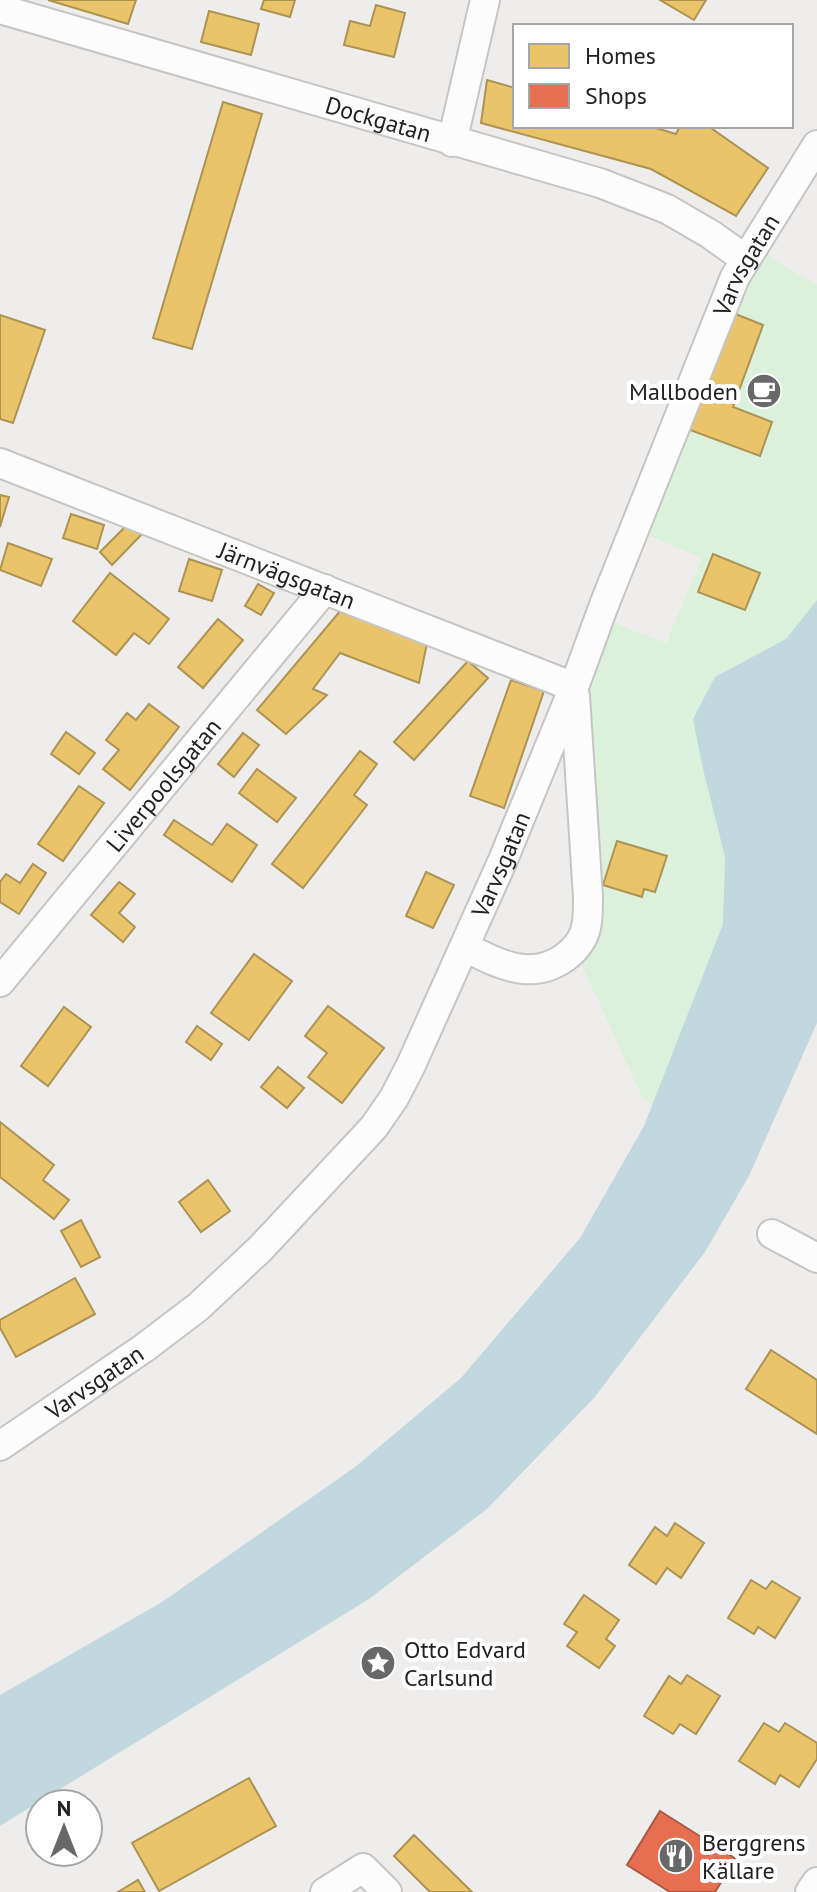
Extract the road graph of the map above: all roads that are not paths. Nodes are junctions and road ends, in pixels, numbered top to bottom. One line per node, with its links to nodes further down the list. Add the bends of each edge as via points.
1 (485, 0): 3 (street)
2 (0, 9): 3 (street, Dockgatan)
3 (452, 142): 5 (street, Dockgatan, via 600,183 667,209)
4 (817, 145): 5 (street, Varvsgatan)
5 (745, 259): 8 (street, Varvsgatan)
6 (0, 463): 7 (street, Järnvägsgatan)
7 (325, 589): 8 (street, Järnvägsgatan); 10 (street, Liverpoolsgatan)
8 (574, 687): 9 (street, Varvsgatan); 9 (street, via 587,924 566,958 545,967 499,963)
9 (465, 947): 13 (street, Varvsgatan, via 394,1098 344,1160 198,1307)
10 (0, 982)
11 (772, 1234): 12 (street)
12 (817, 1258)
13 (0, 1446)
14 (817, 1882): 17 (street)
15 (325, 1892): 16 (street, via 363,1868)
16 (387, 1892)
17 (810, 1892)

